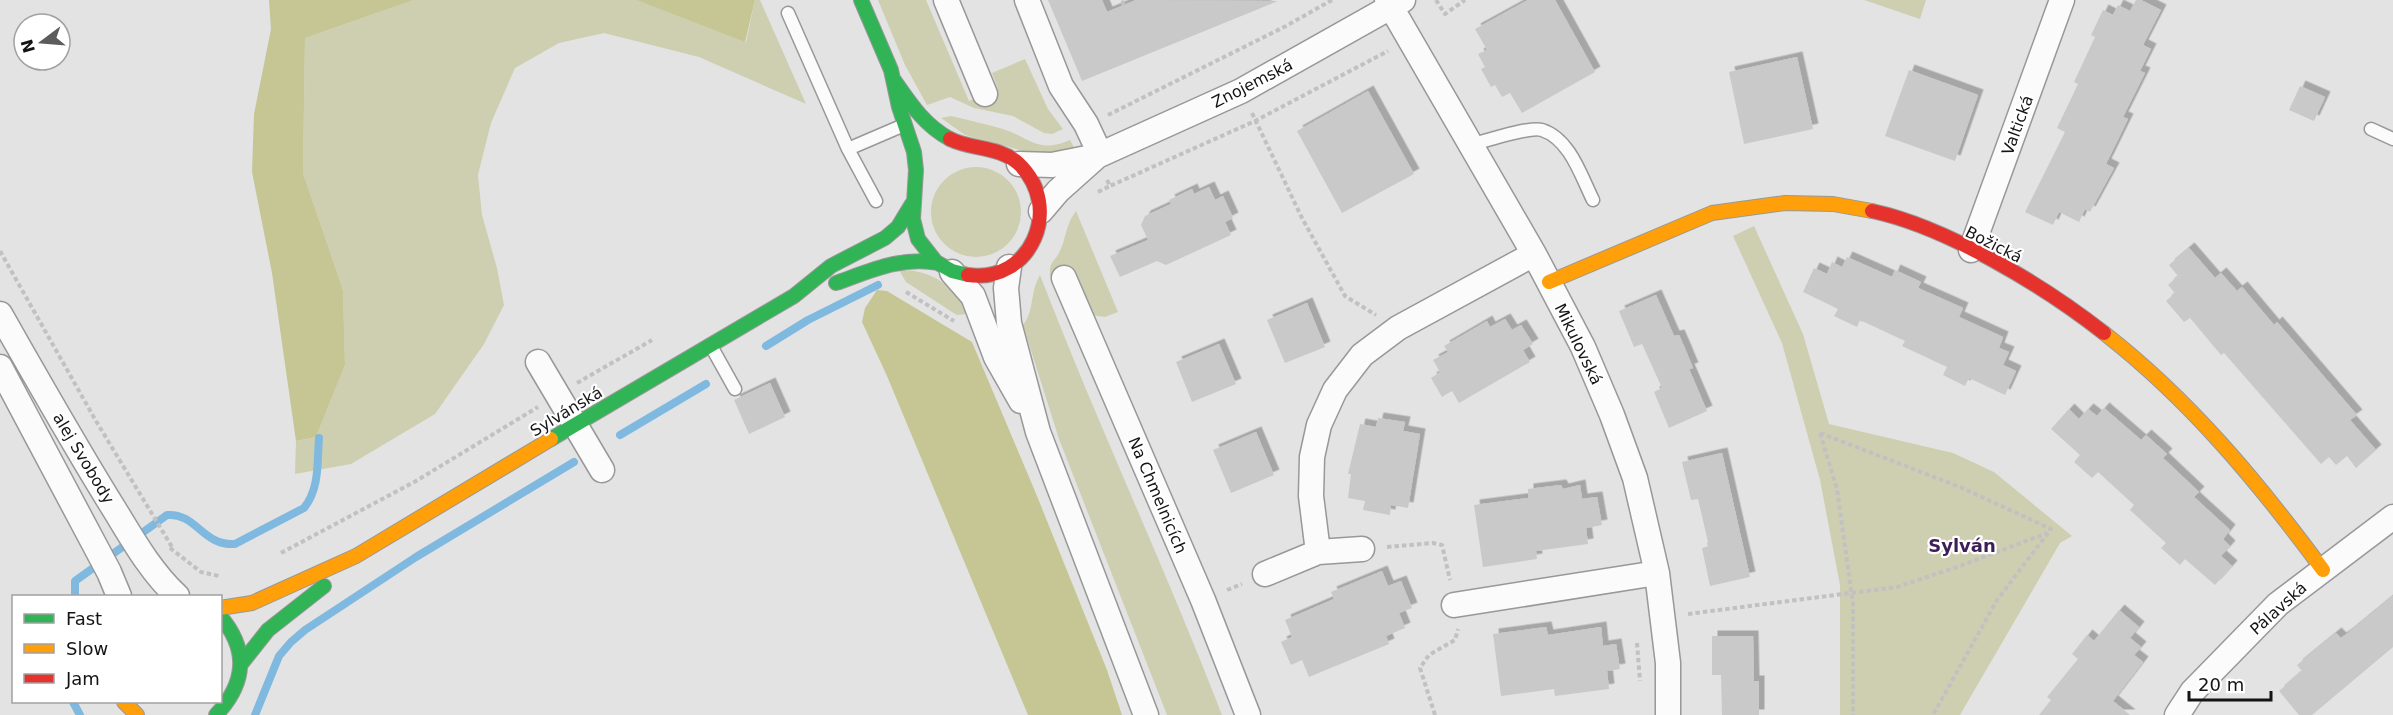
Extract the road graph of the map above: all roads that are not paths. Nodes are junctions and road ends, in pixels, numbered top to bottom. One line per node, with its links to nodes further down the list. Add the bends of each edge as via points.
1 (861, 0): 7 (street)
2 (946, 0): 8 (street)
3 (1027, 0): 16 (street, via 1062,86 1086,124)
4 (2062, 0): 24 (street, Valtická)
5 (1393, 3): 12 (street, Mikulovská); 16 (street, Znojemská, via 1241,91)
6 (788, 13): 14 (lane)
7 (894, 80): 9 (street); 13 (street, via 934,130)
8 (985, 94)
9 (905, 124): 14 (lane); 19 (street, via 915,156)
10 (2371, 129): 11 (lane)
11 (2393, 139)
12 (1470, 145): 20 (lane, via 1522,131 1542,130 1565,145); 25 (street, Mikulovská)
13 (970, 147): 15 (street); 17 (street, via 988,148)
14 (848, 149): 21 (lane)
15 (945, 155)
16 (1099, 155): 17 (street, Znojemská, via 1052,165); 23 (street, Znojemská, via 1058,191)
17 (1019, 164): 23 (street, via 1035,185)
18 (932, 166): 19 (street)
19 (917, 187): 22 (street)
20 (1593, 200)
21 (876, 201)
22 (912, 204): 26 (street, via 918,238 926,252); 30 (street, Sylvánská, via 898,227 885,238 831,266)
23 (1041, 212): 27 (street, via 1036,237)
24 (1971, 250): 29 (street, Božická, via 1905,220 1864,209 1827,203 1777,202 1712,213); 43 (street, Božická, via 2059,299 2164,381 2240,461)
25 (1534, 254): 29 (street, Mikulovská); 41 (street, via 1398,328 1362,355 1335,390 1319,425 1312,456 1311,496)
26 (945, 267): 27 (street, via 968,276 984,276); 30 (street, Sylvánská, via 925,260 900,262); 37 (street, via 973,296 996,357)
27 (1010, 267): 37 (street, via 1006,288 1009,323)
28 (1064, 278): 58 (street, Na Chmelnicích, via 1203,600)
29 (1548, 282): 44 (street, Mikulovská, via 1583,347 1612,415 1635,478)
30 (794, 296): 32 (street, Sylvánská)
31 (0, 314): 47 (street, alej Svobody, via 89,468 147,561)
32 (710, 344): 35 (lane); 36 (street, Sylvánská)
33 (538, 362): 36 (street)
34 (0, 367): 46 (street, alej Svobody, via 105,563)
35 (735, 389)
36 (575, 424): 38 (street); 42 (street, Sylvánská)
37 (1038, 432): 57 (street)
38 (602, 470)
39 (2393, 517): 43 (street, Pálavská)
40 (1362, 549): 41 (street)
41 (1318, 552): 45 (street)
42 (356, 556): 49 (street, Sylvánská, via 252,603); 51 (street, Sylvánská, via 323,587 265,630)
43 (2323, 570): 60 (street, Pálavská, via 2278,604 2192,692)
44 (1657, 573): 48 (street); 59 (street, Mikulovská, via 1668,663)
45 (1265, 574)
46 (118, 595)
47 (175, 595)
48 (1454, 604)
49 (222, 608)
50 (222, 618): 51 (street, via 237,641)
51 (241, 664): 52 (street)
52 (232, 698): 55 (street); 56 (street)
53 (125, 703): 54 (street)
54 (137, 715)
55 (216, 715)
56 (229, 715)
57 (1146, 715)
58 (1248, 715)
59 (1668, 715)
60 (2177, 715)

